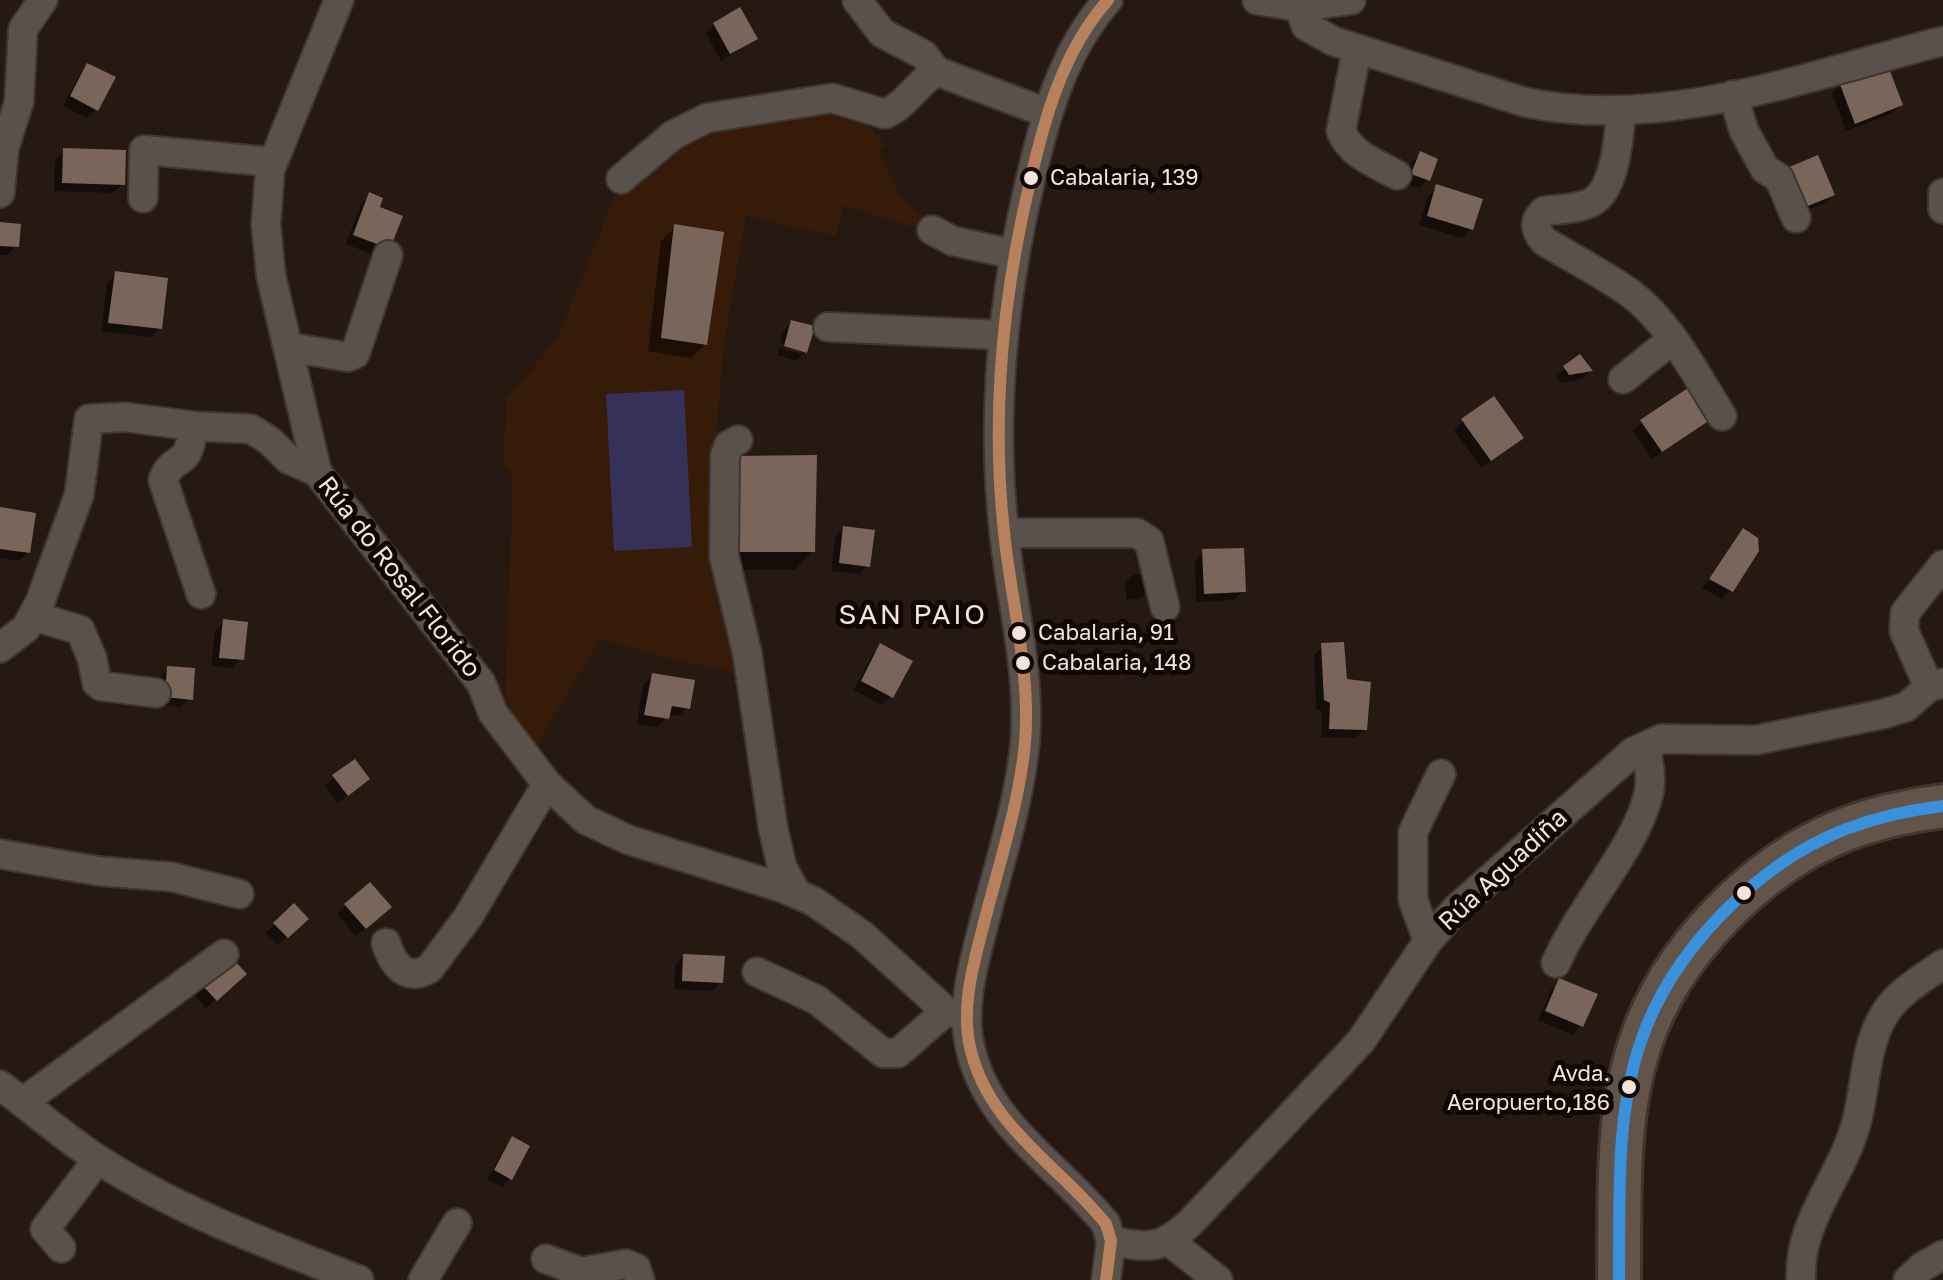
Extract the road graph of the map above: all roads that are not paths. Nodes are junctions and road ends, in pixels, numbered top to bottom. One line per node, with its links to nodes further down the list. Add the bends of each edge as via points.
1 (43, 0): 17 (street, via 23,30 19,102 4,149)
2 (339, 0): 14 (street, Rúa do Rosal Florido)
3 (856, 0): 10 (street, via 882,32 924,55)
4 (1108, 0): 13 (street, via 1081,37)
5 (1257, 0): 7 (street)
6 (1351, 0): 7 (street)
7 (1299, 7): 9 (street, via 1306,26)
8 (1943, 41): 11 (street)
9 (1357, 49): 12 (street, via 1524,102); 15 (street, via 1342,131 1358,154)
10 (936, 71): 13 (street); 16 (street, via 884,114 832,98 707,118 673,134)
11 (1733, 94): 12 (street); 21 (street, via 1744,131 1766,169 1779,178)
12 (1621, 112): 27 (street, via 1618,152 1602,193 1586,205 1544,211 1536,228 1544,241 1630,294)
13 (1047, 113): 23 (street)
14 (273, 162): 19 (street, via 144,150); 28 (street, Rúa do Rosal Florido, via 266,224)
15 (1397, 174)
16 (621, 179)
17 (0, 193)
18 (1943, 193): 20 (street)
19 (143, 198)
20 (1943, 209)
21 (1796, 218)
22 (932, 230): 23 (street)
23 (1013, 254): 26 (street)
24 (388, 255): 28 (street, via 355,354)
25 (828, 327): 26 (street)
26 (1001, 335): 34 (street)
27 (1673, 339): 29 (street); 30 (street)
28 (288, 347): 33 (street, Rúa do Rosal Florido)
29 (1623, 380)
30 (1722, 416)
31 (193, 426): 33 (street, via 251,429); 36 (street, via 191,451 163,480); 38 (street, via 125,417 89,420 80,496)
32 (738, 440): 48 (street, via 726,454 724,556 747,652 772,828)
33 (317, 472): 44 (street, Rúa do Rosal Florido, via 482,682 493,714)
34 (1004, 533): 37 (street, via 1137,533 1149,540); 55 (street, via 1025,737 1019,787)
35 (1943, 565): 40 (street, via 1905,613 1904,631)
36 (201, 594)
37 (1165, 606)
38 (33, 616): 39 (street); 41 (street, via 80,630 101,686)
39 (0, 648)
40 (1936, 685): 42 (street, Rúa Aguadiña, via 1883,714 1756,740 1661,740)
41 (156, 693)
42 (1646, 746): 49 (street, Rúa Aguadiña); 52 (street, via 1649,795 1637,827)
43 (1441, 774): 49 (street, via 1413,832 1414,900)
44 (547, 784): 48 (street, Rúa do Rosal Florido, via 586,820 629,840); 50 (street, via 468,918 430,968 407,974)
45 (1943, 806): 70 (main road, via 1886,815 1796,854 1709,929 1668,982 1639,1046 1625,1112)
46 (0, 854): 47 (street, via 172,877)
47 (240, 894)
48 (797, 894): 55 (street, Rúa do Rosal Florido, via 862,935)
49 (1428, 940): 61 (street, Rúa Aguadiña, via 1361,1041)
50 (386, 943)
51 (224, 954): 57 (street)
52 (1556, 963)
53 (1943, 964): 71 (street, via 1886,1010 1876,1030 1857,1122 1804,1238)
54 (757, 972): 55 (street, via 817,1000 891,1055)
55 (956, 1013): 60 (street, via 991,1102 1089,1203)
56 (0, 1085): 57 (street)
57 (23, 1102): 58 (street)
58 (98, 1159): 62 (street, via 44,1229); 66 (street, via 226,1227)
59 (457, 1223): 67 (street)
60 (1112, 1240): 61 (street, via 1149,1248); 69 (street)
61 (1170, 1241): 65 (street)
62 (61, 1248)
63 (1943, 1255): 72 (street)
64 (546, 1259): 68 (street, via 581,1272 626,1264)
65 (1213, 1279)
66 (359, 1280)
67 (423, 1280)
68 (640, 1280)
69 (1106, 1280)
70 (1619, 1280)
71 (1801, 1280)
72 (1908, 1280)

